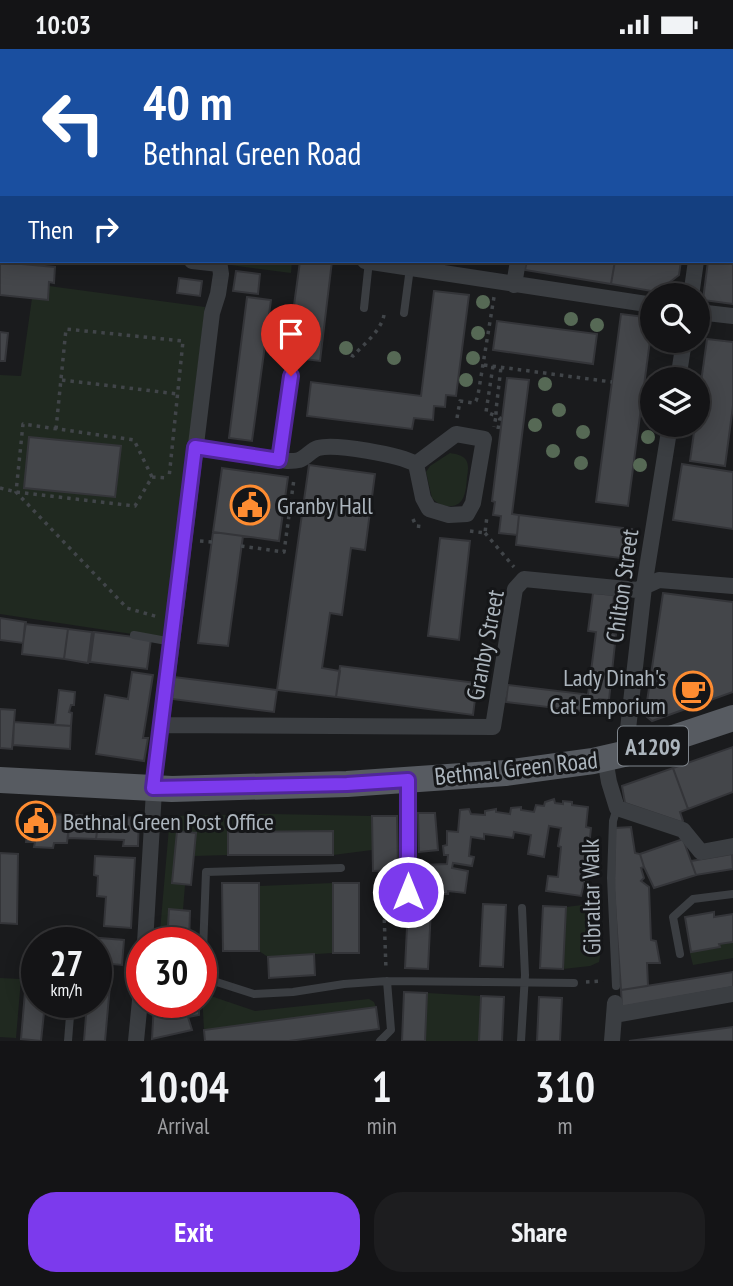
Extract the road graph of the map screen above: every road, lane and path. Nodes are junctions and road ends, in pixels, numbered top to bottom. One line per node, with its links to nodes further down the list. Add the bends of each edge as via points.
1 (219, 263): 29 (street)
2 (367, 263): 11 (lane)
3 (379, 263): 6 (street)
4 (518, 263): 9 (street)
5 (696, 263): 8 (street)
6 (410, 268): 7 (street); 12 (lane)
7 (496, 281): 9 (street); 17 (path)
8 (693, 283)
9 (514, 285): 10 (street)
10 (640, 303)
11 (364, 308)
12 (404, 313)
13 (710, 313): 15 (street)
14 (384, 315): 16 (path, via 371,338)
15 (733, 316)
16 (351, 355)
17 (484, 365): 18 (path); 25 (path, via 476,401 460,401)
18 (493, 366): 19 (path); 24 (path, via 486,412)
19 (501, 367): 22 (path); 24 (path)
20 (291, 376): 30 (street)
21 (61, 380): 23 (path); 23 (path, via 66,329 183,341); 26 (path)
22 (612, 382)
23 (178, 394): 33 (path, via 169,478)
24 (496, 416): 27 (path, via 500,418)
25 (456, 422)
26 (56, 429): 33 (path, via 134,440); 35 (path, via 23,424)
27 (498, 430)
28 (668, 437): 44 (street, Chilton Street)
29 (195, 447): 30 (street); 45 (street)
30 (279, 460): 31 (street, via 301,460 317,448 332,448 382,453)
31 (416, 464): 31 (street, via 456,435 484,439 467,514 429,509)
32 (295, 476): 41 (path, via 284,552)
33 (152, 477): 35 (path, via 135,506)
34 (0, 488): 35 (path)
35 (16, 492): 45 (path, via 127,608)
36 (488, 507): 40 (path)
37 (412, 516): 38 (path, via 416,526)
38 (429, 528)
39 (471, 531): 40 (path)
40 (485, 533): 42 (path)
41 (241, 546)
42 (524, 579): 44 (street, Granby Street); 49 (street, Granby Street, via 515,589 493,727)
43 (733, 586): 44 (street, Granby Street, via 659,580)
44 (644, 587): 50 (street, Chilton Street, via 628,729)
45 (174, 622): 47 (street)
46 (134, 635): 47 (lane)
47 (172, 642): 49 (street)
48 (733, 718): 50 (main road, Bethnal Green Road / A1209)
49 (160, 725): 53 (street)
50 (617, 756): 52 (main road, Bethnal Green Road / A1209, via 505,773); 54 (street, Chilton Street, via 609,782)
51 (0, 780): 53 (main road, Bethnal Green Road / A1209)
52 (408, 780): 53 (main road, Bethnal Green Road / A1209); 58 (street, via 408,892)
53 (153, 788): 60 (street)
54 (617, 808): 55 (street, via 683,830 701,852); 67 (lane, Gibraltar Walk, via 611,878)
55 (733, 846)
56 (341, 869): 61 (lane, via 206,872)
57 (733, 894): 62 (lane, via 693,899 673,917)
58 (383, 895): 63 (path)
59 (522, 908): 65 (lane)
60 (147, 927)
61 (204, 927)
62 (680, 954)
63 (387, 981): 64 (lane, via 254,994); 65 (lane); 73 (lane, via 391,1030)
64 (217, 982)
65 (523, 982): 66 (lane); 74 (lane)
66 (574, 983): 67 (path)
67 (616, 983)
68 (733, 994): 75 (street, via 615,1009)
69 (70, 1018): 71 (lane)
70 (138, 1018): 72 (street)
71 (68, 1041)
72 (136, 1041)
73 (380, 1041)
74 (521, 1041)
75 (612, 1041)

